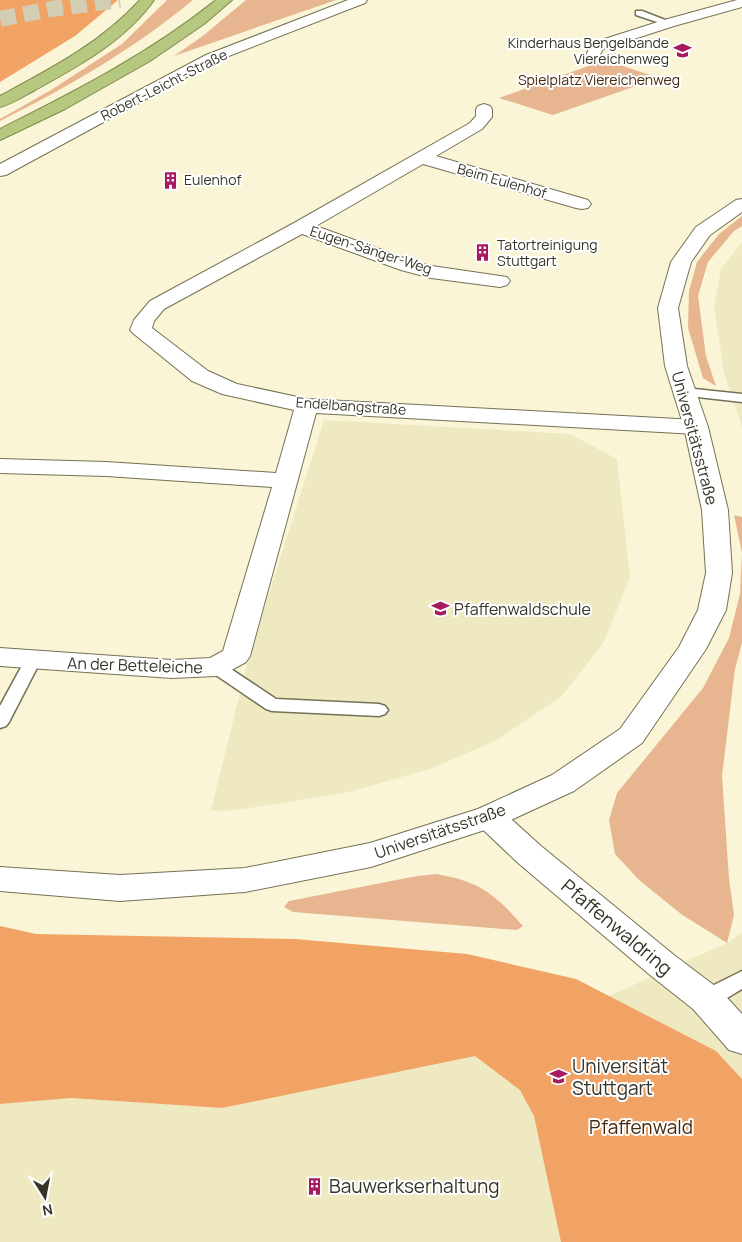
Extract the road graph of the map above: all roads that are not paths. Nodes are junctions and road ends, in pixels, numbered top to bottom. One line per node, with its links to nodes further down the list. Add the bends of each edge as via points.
1 (147, 0): 9 (highway, via 112,34)
2 (204, 0): 11 (highway, via 123,59)
3 (225, 0): 12 (highway, via 172,40 107,81)
4 (360, 0): 14 (street, Robert-Leicht-Straße, via 211,58)
5 (742, 3): 7 (street)
6 (639, 13): 7 (lane)
7 (669, 23): 8 (street, via 597,46)
8 (593, 55)
9 (0, 102)
10 (484, 109): 13 (street, Endelbangstraße, via 484,117 476,126)
11 (0, 126)
12 (0, 135)
13 (422, 158): 15 (street, Beim Eulenhof); 17 (street, Endelbangstraße)
14 (0, 171)
15 (582, 204)
16 (742, 204): 19 (street, Universitätsstraße, via 703,230 681,262 668,308 676,366)
17 (301, 227): 18 (street, Eugen-Sänger-Weg, via 408,266); 21 (street, Endelbangstraße, via 157,306 144,320 141,330 200,376 230,389)
18 (500, 281)
19 (685, 392): 20 (lane); 22 (street, Universitätsstraße)
20 (742, 398)
21 (307, 406): 22 (street, Endelbangstraße); 24 (street, An der Betteleiche)
22 (696, 427): 30 (street, Universitätsstraße, via 715,510 719,573 712,610 692,649 631,736 563,783)
23 (0, 466): 24 (street, via 106,469)
24 (287, 481): 27 (street, An der Betteleiche, via 236,656)
25 (0, 657): 26 (street, An der Betteleiche)
26 (33, 660): 27 (street, An der Betteleiche, via 172,669); 29 (lane)
27 (216, 667): 28 (lane, via 272,705)
28 (379, 710)
29 (0, 722)
30 (489, 817): 31 (street, Universitätsstraße, via 371,855 245,880 120,888); 33 (street, Pfaffenwaldring, via 529,854)
31 (0, 879)
32 (742, 979): 33 (lane)
33 (706, 999): 34 (street, Pfaffenwaldring)
34 (742, 1038)

